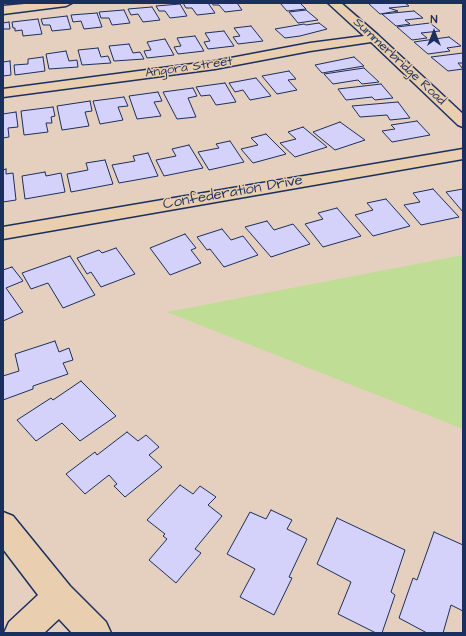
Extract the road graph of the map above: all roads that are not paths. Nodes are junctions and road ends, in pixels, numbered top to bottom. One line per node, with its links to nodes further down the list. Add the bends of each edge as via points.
1 (66, 3): 3 (street)
2 (334, 3): 4 (street, Summerbridge Road)
3 (3, 10)
4 (374, 38): 5 (street, Angora Street, via 215,65); 6 (street, Summerbridge Road)
5 (3, 93)
6 (463, 122)
7 (463, 154): 8 (street, Confederation Drive)
8 (3, 233)
9 (3, 526): 10 (street)
10 (59, 597): 11 (street); 12 (street)
11 (20, 633)
12 (94, 633)

